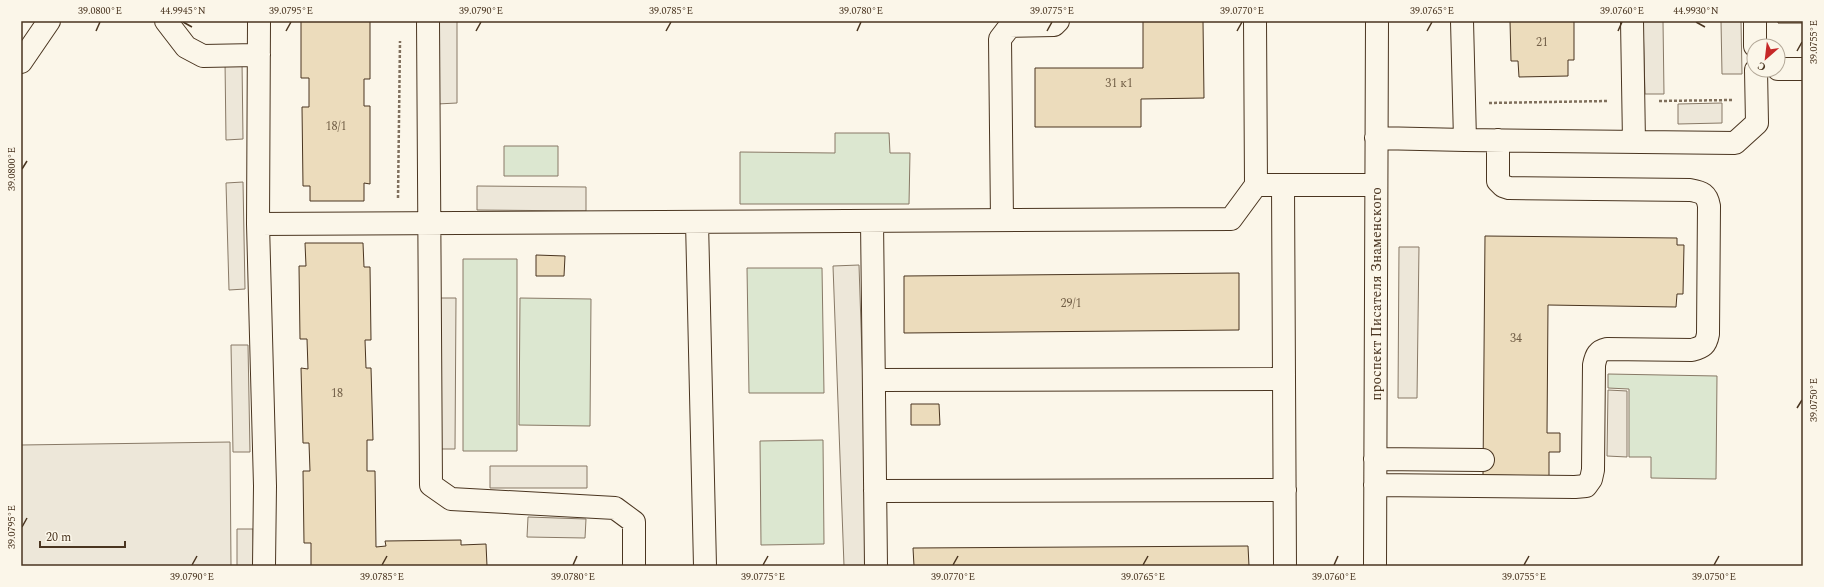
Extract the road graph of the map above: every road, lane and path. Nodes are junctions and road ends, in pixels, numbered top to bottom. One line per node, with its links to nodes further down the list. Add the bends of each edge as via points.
1 (49, 21): 14 (street)
2 (166, 21): 13 (street, via 186,47 203,56)
3 (259, 21): 13 (street)
4 (428, 21): 29 (street)
5 (1058, 21): 25 (street, via 1054,25 1010,26 1000,39)
6 (1255, 21): 22 (street)
7 (1377, 21): 18 (street, проспект Писателя Знаменского)
8 (1462, 21): 19 (street)
9 (1632, 21): 21 (street)
10 (1755, 21): 12 (street)
11 (400, 36): 28 (path)
12 (1755, 38)
13 (259, 55): 30 (street)
14 (21, 62)
15 (1786, 68): 16 (street)
16 (1803, 69)
17 (1756, 78): 21 (street, via 1757,123 1735,143)
18 (1376, 138): 19 (street); 24 (street, проспект Писателя Знаменского)
19 (1465, 140): 20 (street)
20 (1498, 140): 21 (street); 35 (street, via 1498,181 1502,186 1509,188 1701,192 1707,198 1709,206 1706,343 1701,348 1692,350 1600,351 1594,365 1593,470 1586,486)
21 (1634, 142)
22 (1256, 185): 23 (street); 25 (street, via 1231,219)
23 (1283, 185): 24 (street); 31 (street)
24 (1376, 185): 33 (street, проспект Писателя Знаменского)
25 (1002, 220): 26 (street)
26 (872, 221): 27 (street); 32 (street)
27 (697, 222): 29 (street); 40 (street)
28 (397, 223): 29 (street); 30 (street)
29 (430, 223): 39 (street, via 431,485 451,499 615,508 634,522)
30 (258, 224): 38 (street, via 265,486)
31 (1284, 379): 32 (street); 36 (street)
32 (874, 380): 37 (street)
33 (1375, 459): 34 (street); 35 (street, проспект Писателя Знаменского)
34 (1483, 460)
35 (1375, 485): 43 (street, проспект Писателя Знаменского)
36 (1285, 490): 37 (street); 42 (street)
37 (875, 491): 41 (street)
38 (264, 566)
39 (634, 566)
40 (705, 566)
41 (876, 566)
42 (1285, 566)
43 (1375, 566)

